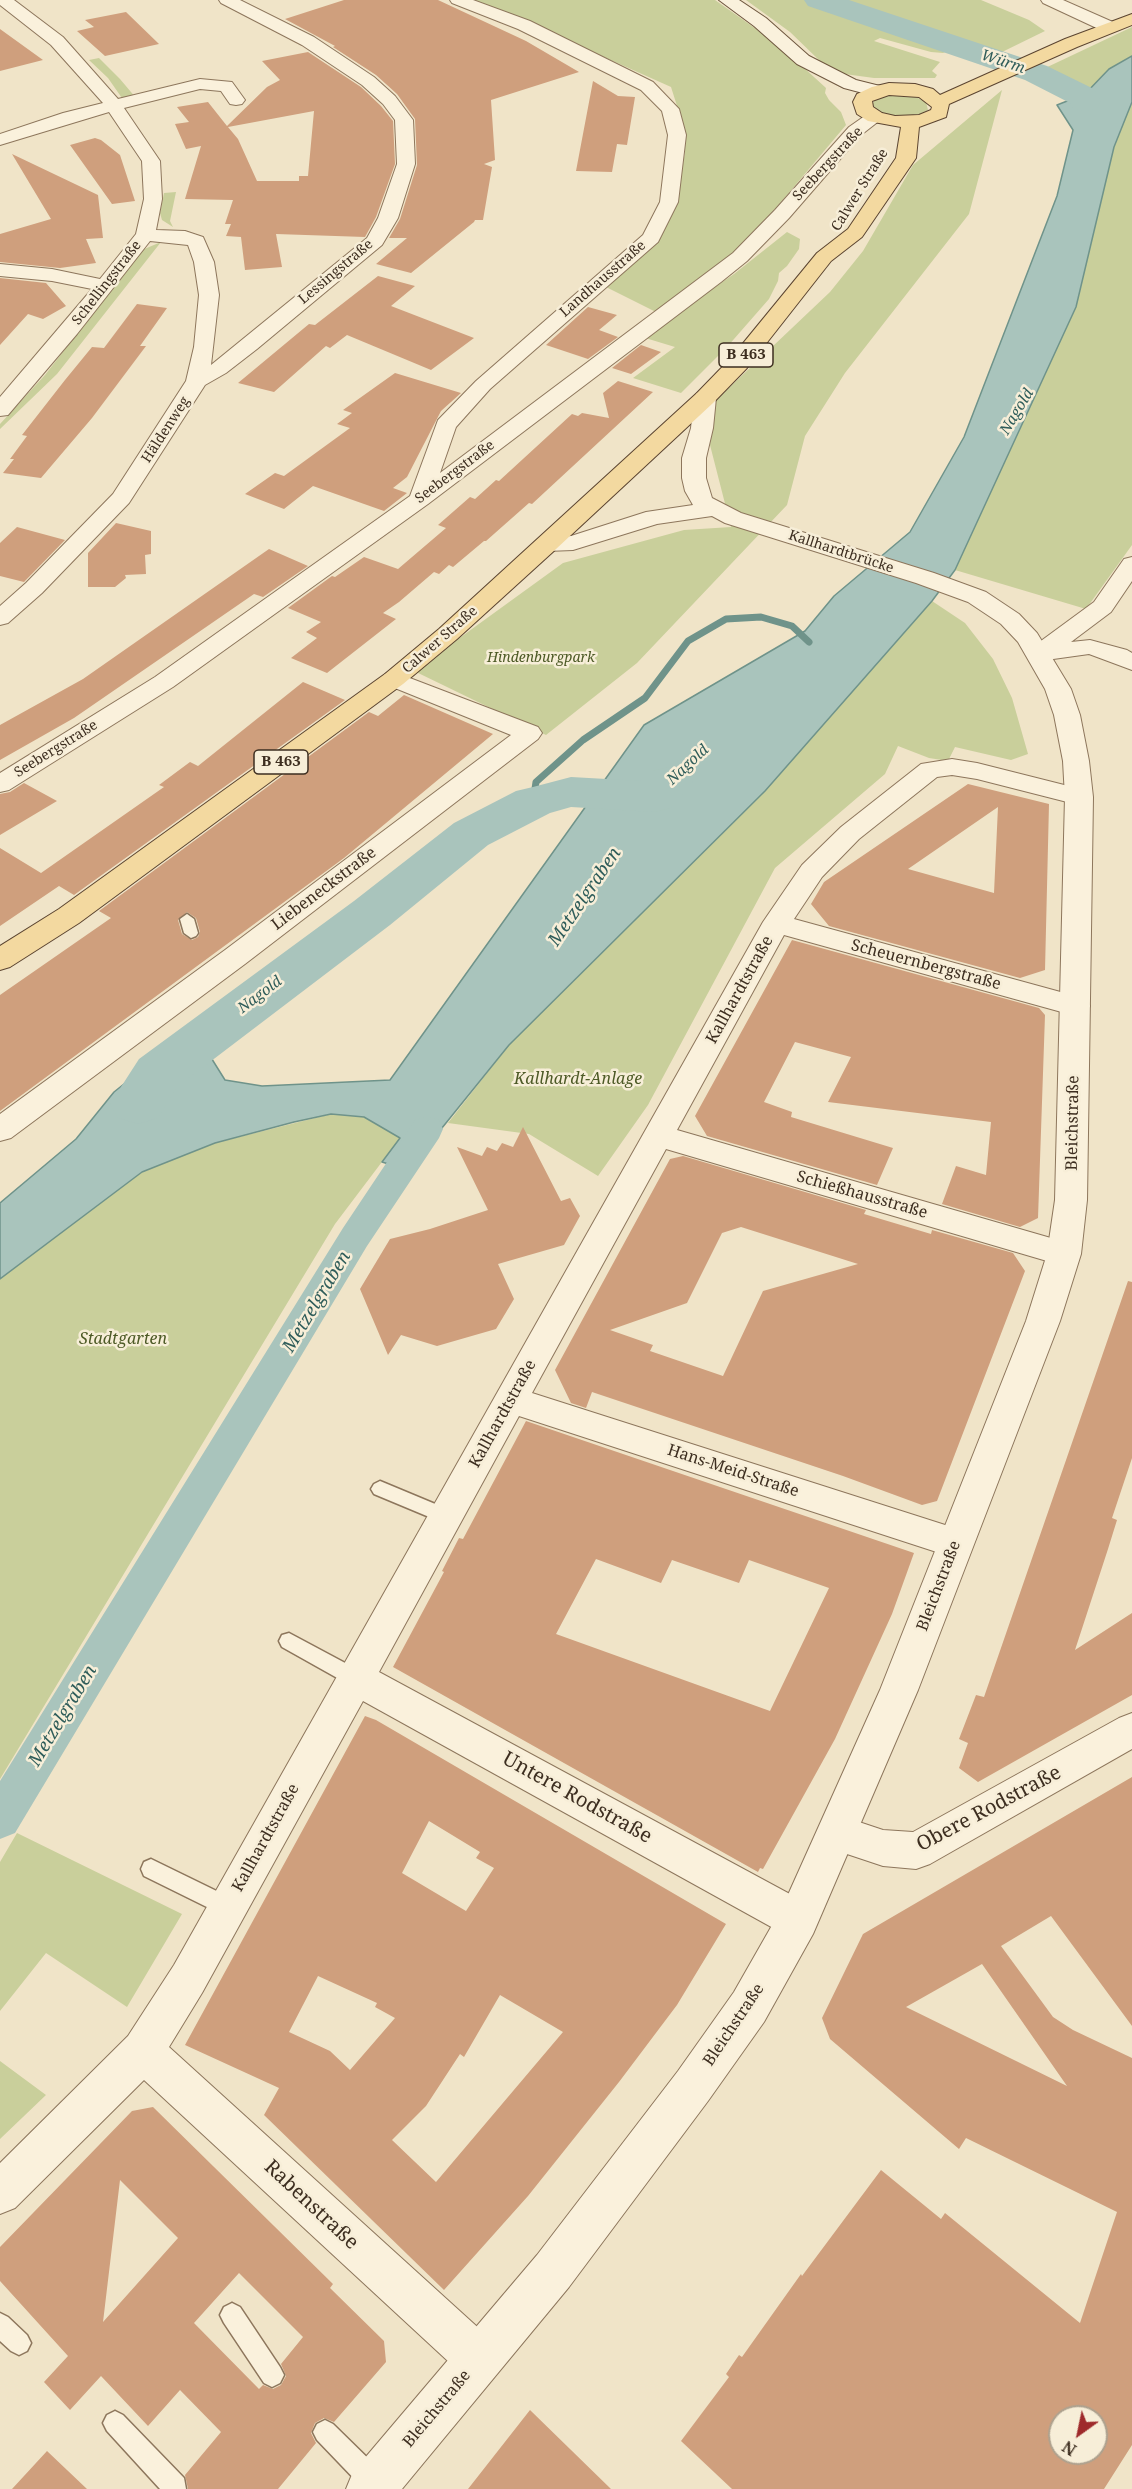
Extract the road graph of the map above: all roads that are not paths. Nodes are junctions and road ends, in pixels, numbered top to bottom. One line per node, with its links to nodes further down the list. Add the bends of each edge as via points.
1 (4, 0): 14 (street, Schellingstraße, via 57,41)
2 (227, 0): 24 (street, Lessingstraße, via 308,41 389,100 404,120 406,164 388,218 375,241 219,369)
3 (458, 0): 27 (street, Landhausstraße, via 524,25 647,86 670,109 677,135 669,202 651,238 483,385 446,425)
4 (728, 0): 8 (street)
5 (1049, 0): 7 (street)
6 (1132, 19): 7 (main road, B 463)
7 (1109, 27): 9 (main road, B 463)
8 (803, 60): 10 (street, via 849,84); 13 (street, via 821,80)
9 (991, 79): 11 (main road); 18 (main road, B 463, via 953,119)
10 (878, 91): 11 (main road, via 902,89); 13 (main road)
11 (933, 98): 16 (main road, via 941,107 939,113)
12 (236, 100): 14 (street, via 226,86 200,84)
13 (862, 102): 15 (main road, via 864,110)
14 (114, 106): 17 (street); 20 (street, Schellingstraße, via 150,161 153,199)
15 (875, 117): 16 (main road); 27 (street, Seebergstraße, via 849,138 740,257)
16 (898, 127): 18 (main road, Calwer Straße, via 911,130)
17 (0, 140)
18 (906, 159): 21 (main road, Calwer Straße / B 463, via 855,233)
19 (839, 221): 21 (main road, Calwer Straße / B 463)
20 (145, 235): 23 (street, Schellingstraße); 24 (street, Häldenweg, via 196,241 204,262 209,295)
21 (824, 257): 25 (main road, Calwer Straße / B 463, via 739,363)
22 (0, 270): 23 (street, via 52,275)
23 (103, 286): 26 (street, Schellingstraße)
24 (197, 381): 32 (street, Häldenweg, via 121,498)
25 (705, 398): 28 (street, via 694,478 704,502); 29 (main road, Calwer Straße / B 463)
26 (0, 410)
27 (420, 499): 36 (street, Seebergstraße, via 164,682)
28 (723, 513): 29 (street, via 654,517 573,543); 31 (street, Kallhardtbrücke)
29 (547, 544): 35 (main road, Calwer Straße / B 463)
30 (1132, 564): 33 (street, via 1102,607)
31 (950, 588): 33 (street, Bleichstraße, via 977,597 1010,619)
32 (0, 618)
33 (1039, 654): 34 (street, via 1090,647); 37 (street, Bleichstraße, via 1067,715)
34 (1132, 663)
35 (394, 679): 39 (main road, Calwer Straße / B 463, via 69,916); 41 (street, Liebeneckstraße, via 529,733 229,954)
36 (0, 784)
37 (1079, 797): 38 (street, Kallhardtstraße, via 977,771 952,767 930,770 812,871); 40 (street, Bleichstraße)
38 (777, 924): 40 (street, Scheuernbergstraße); 42 (street, Kallhardtstraße)
39 (0, 960)
40 (1076, 1006): 43 (street, Bleichstraße, via 1071,1200)
41 (0, 1130)
42 (660, 1136): 43 (street, Schießhausstraße); 44 (street, Kallhardtstraße)
43 (1064, 1254): 47 (street, Bleichstraße, via 1043,1322)
44 (511, 1400): 46 (street, Kallhardtstraße); 47 (street, Hans-Meid-Straße)
45 (380, 1490): 46 (lane)
46 (446, 1516): 49 (street, Kallhardtstraße)
47 (955, 1543): 51 (street, Bleichstraße, via 899,1690)
48 (289, 1641): 49 (lane)
49 (355, 1678): 53 (street, Kallhardtstraße); 54 (street, Untere Rodstraße)
50 (1132, 1730): 51 (street, Obere Rodstraße, via 916,1851 883,1848)
51 (838, 1833): 54 (street, Bleichstraße)
52 (151, 1869): 53 (lane)
53 (228, 1907): 55 (street, Kallhardtstraße)
54 (798, 1920): 60 (street, Bleichstraße, via 749,2007 693,2085 553,2271)
55 (143, 2051): 56 (street, Kallhardtstraße); 60 (street, Rabenstraße)
56 (0, 2193)
57 (232, 2315): 61 (lane)
58 (0, 2325): 59 (lane)
59 (19, 2343)
60 (479, 2359): 64 (street, Bleichstraße)
61 (272, 2375)
62 (115, 2423): 65 (lane)
63 (325, 2432): 64 (lane)
64 (372, 2486)
65 (175, 2487)

